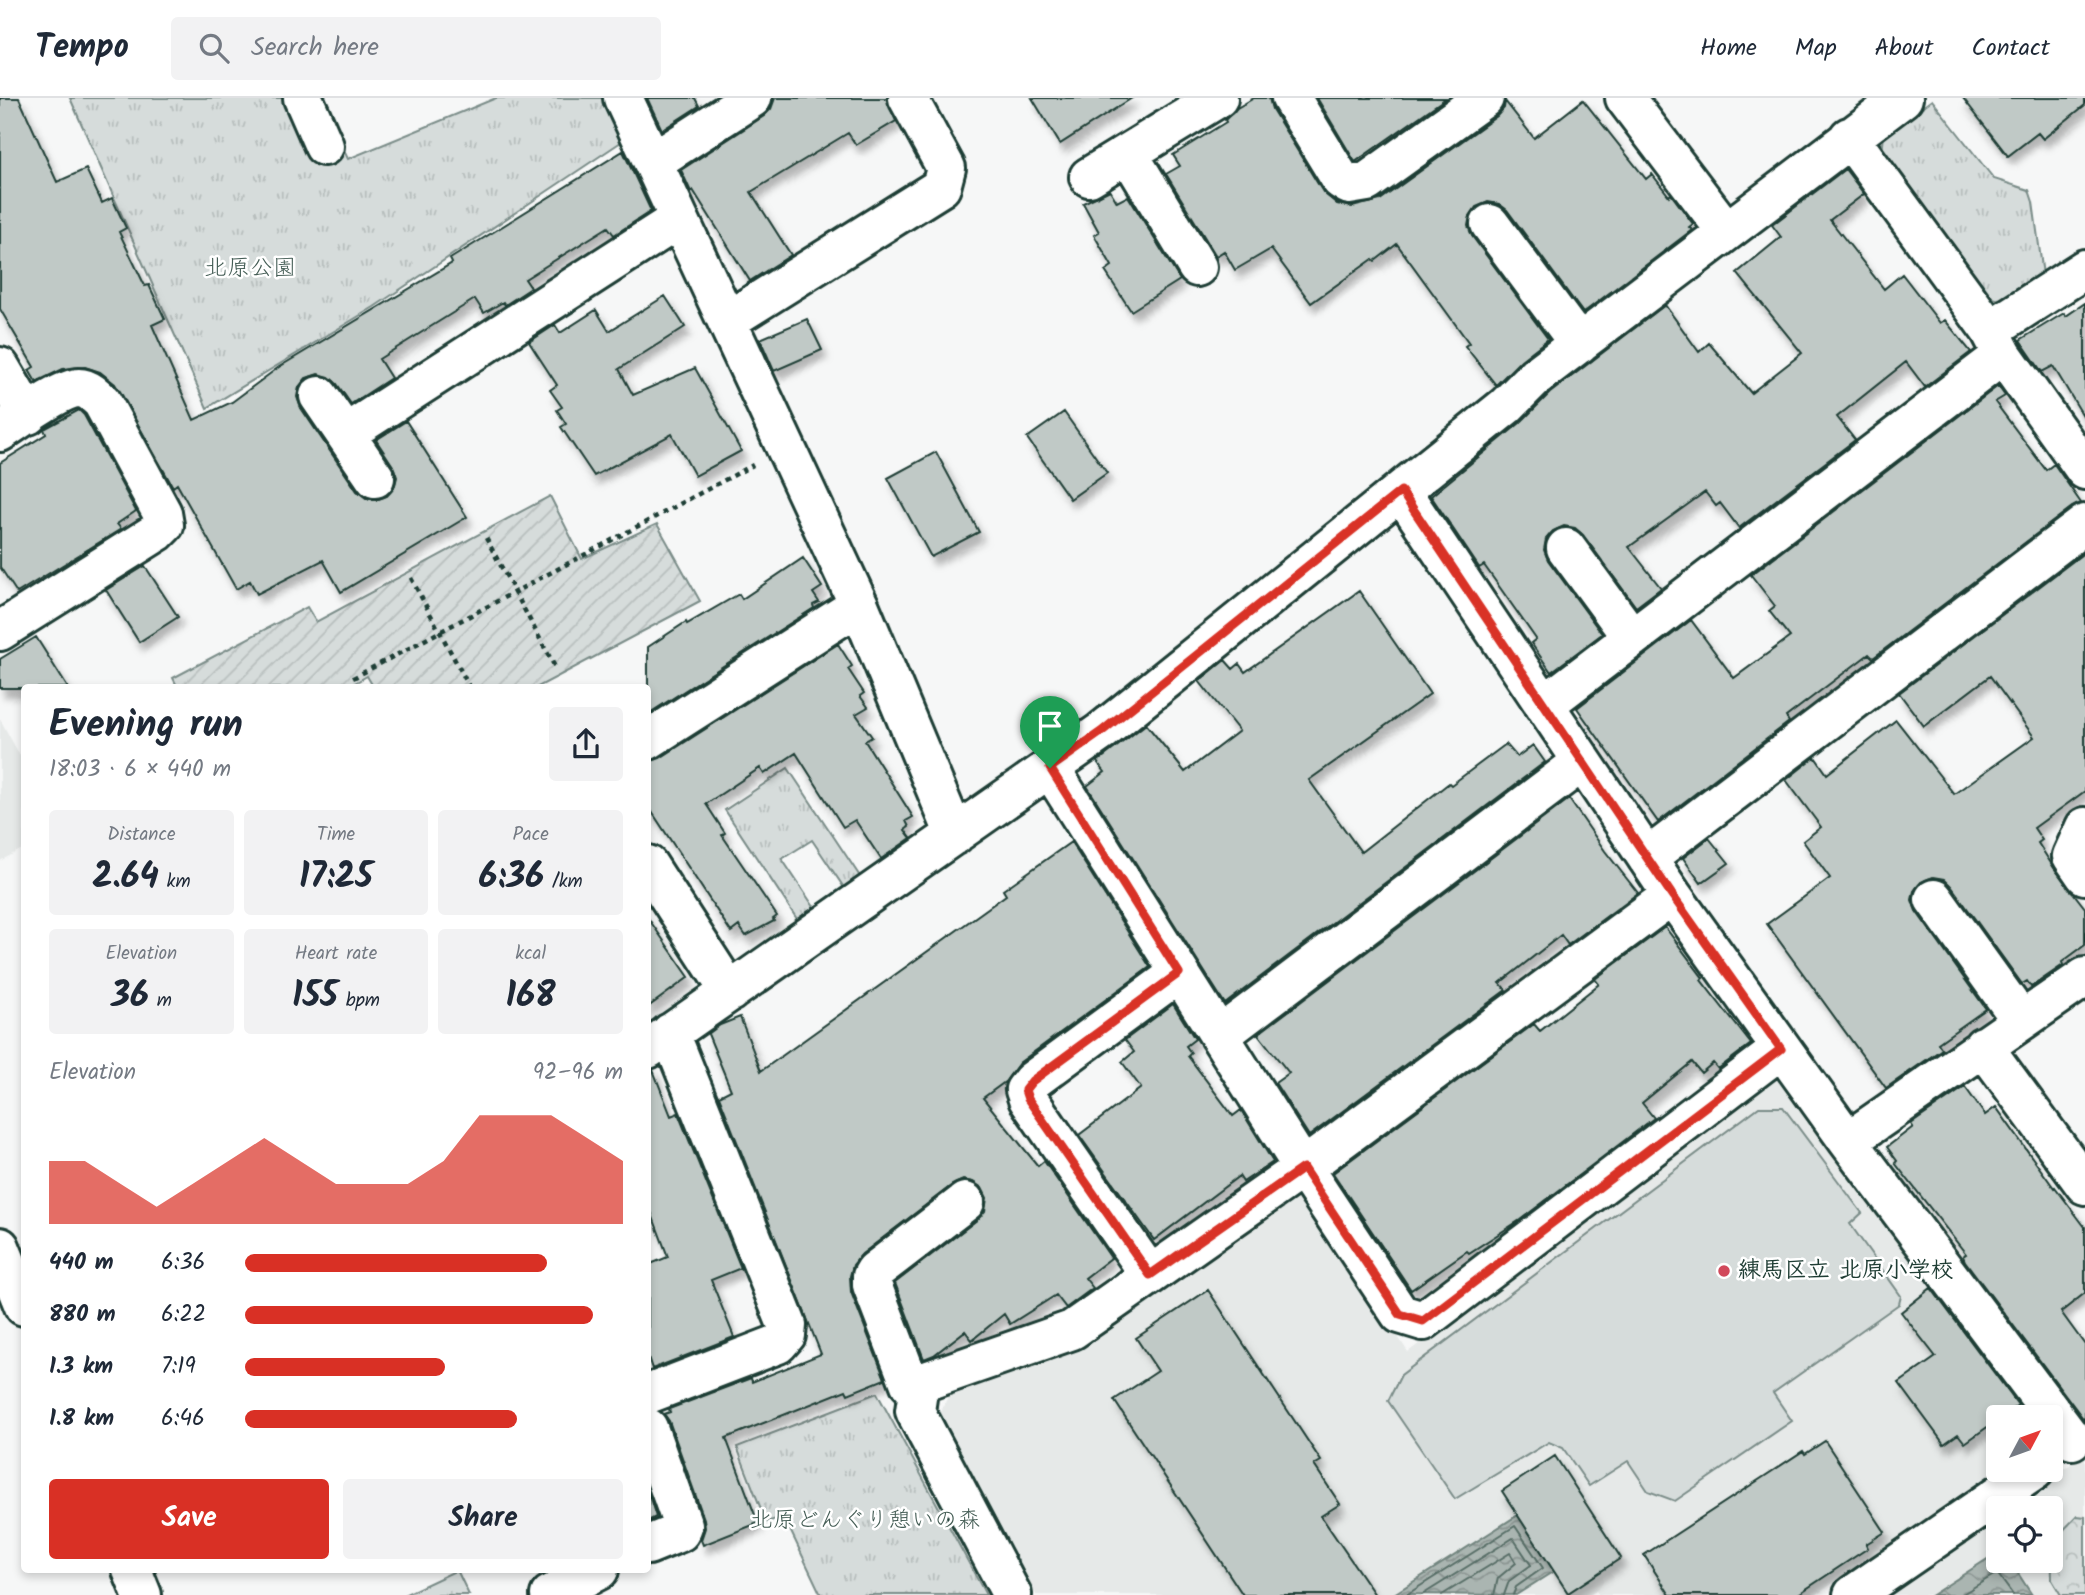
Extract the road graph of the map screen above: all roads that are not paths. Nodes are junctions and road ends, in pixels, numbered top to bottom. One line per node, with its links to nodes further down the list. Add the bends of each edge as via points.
1 (303, 98): 11 (street)
2 (623, 98): 13 (street)
3 (752, 98): 13 (street)
4 (908, 98): 20 (street, via 946,168 941,187)
5 (1217, 98): 12 (street)
6 (1291, 98): 7 (street, via 1341,180 1349,185 1367,181)
7 (1484, 98)
8 (1625, 98): 17 (street)
9 (1903, 98): 10 (street)
10 (1849, 137): 17 (street); 21 (street)
11 (324, 146)
12 (1128, 153): 14 (street); 18 (street)
13 (653, 162): 15 (street)
14 (1089, 177)
15 (679, 219): 20 (street); 26 (street)
16 (1490, 224): 22 (street)
17 (1726, 231): 22 (street)
18 (1197, 267)
19 (2085, 269): 21 (street)
20 (727, 321): 32 (street)
21 (1997, 342): 27 (street); 34 (street)
22 (1579, 344): 29 (street)
23 (0, 367): 25 (street)
24 (319, 396): 26 (street)
25 (14, 423): 33 (street, via 62,393 79,388 90,391 102,402 162,513 164,525)
26 (345, 434): 28 (street)
27 (2085, 470)
28 (375, 478)
29 (1401, 491): 35 (street); 38 (street)
30 (2085, 524): 41 (street)
31 (1566, 548): 34 (street)
32 (859, 606): 36 (street); 40 (street)
33 (0, 631)
34 (1632, 638): 35 (street)
35 (1544, 705): 37 (street)
36 (651, 738)
37 (1582, 762): 41 (street); 50 (street)
38 (1050, 768): 40 (street); 46 (street)
39 (2085, 827): 43 (street, via 2073,856)
40 (955, 835): 48 (street)
41 (1647, 858): 44 (street)
42 (651, 870): 48 (street)
43 (2085, 875)
44 (1672, 895): 53 (street); 55 (street)
45 (1934, 899): 49 (street)
46 (1179, 973): 50 (street); 58 (street, via 1025,1090)
47 (2085, 977): 49 (street)
48 (730, 992): 51 (street)
49 (2021, 1020): 52 (street)
50 (1219, 1036): 55 (street)
51 (659, 1041): 60 (street, via 787,1325 778,1344)
52 (1983, 1046): 54 (street); 56 (street)
53 (1781, 1049): 54 (street); 55 (street, via 1423,1321 1400,1314)
54 (1848, 1141): 62 (street)
55 (1303, 1168): 58 (street)
56 (2085, 1185)
57 (965, 1202): 59 (street, via 872,1276 910,1384)
58 (1150, 1275): 59 (street, via 1072,1330 926,1381)
59 (918, 1391): 69 (street, via 915,1411)
60 (651, 1393)
61 (651, 1436): 64 (street, via 683,1526 680,1532)
62 (2069, 1443)
63 (2018, 1482): 70 (street)
64 (651, 1544)
65 (133, 1573): 67 (street)
66 (593, 1573): 68 (street)
67 (142, 1595)
68 (550, 1595)
69 (1012, 1595)
70 (1853, 1595)

